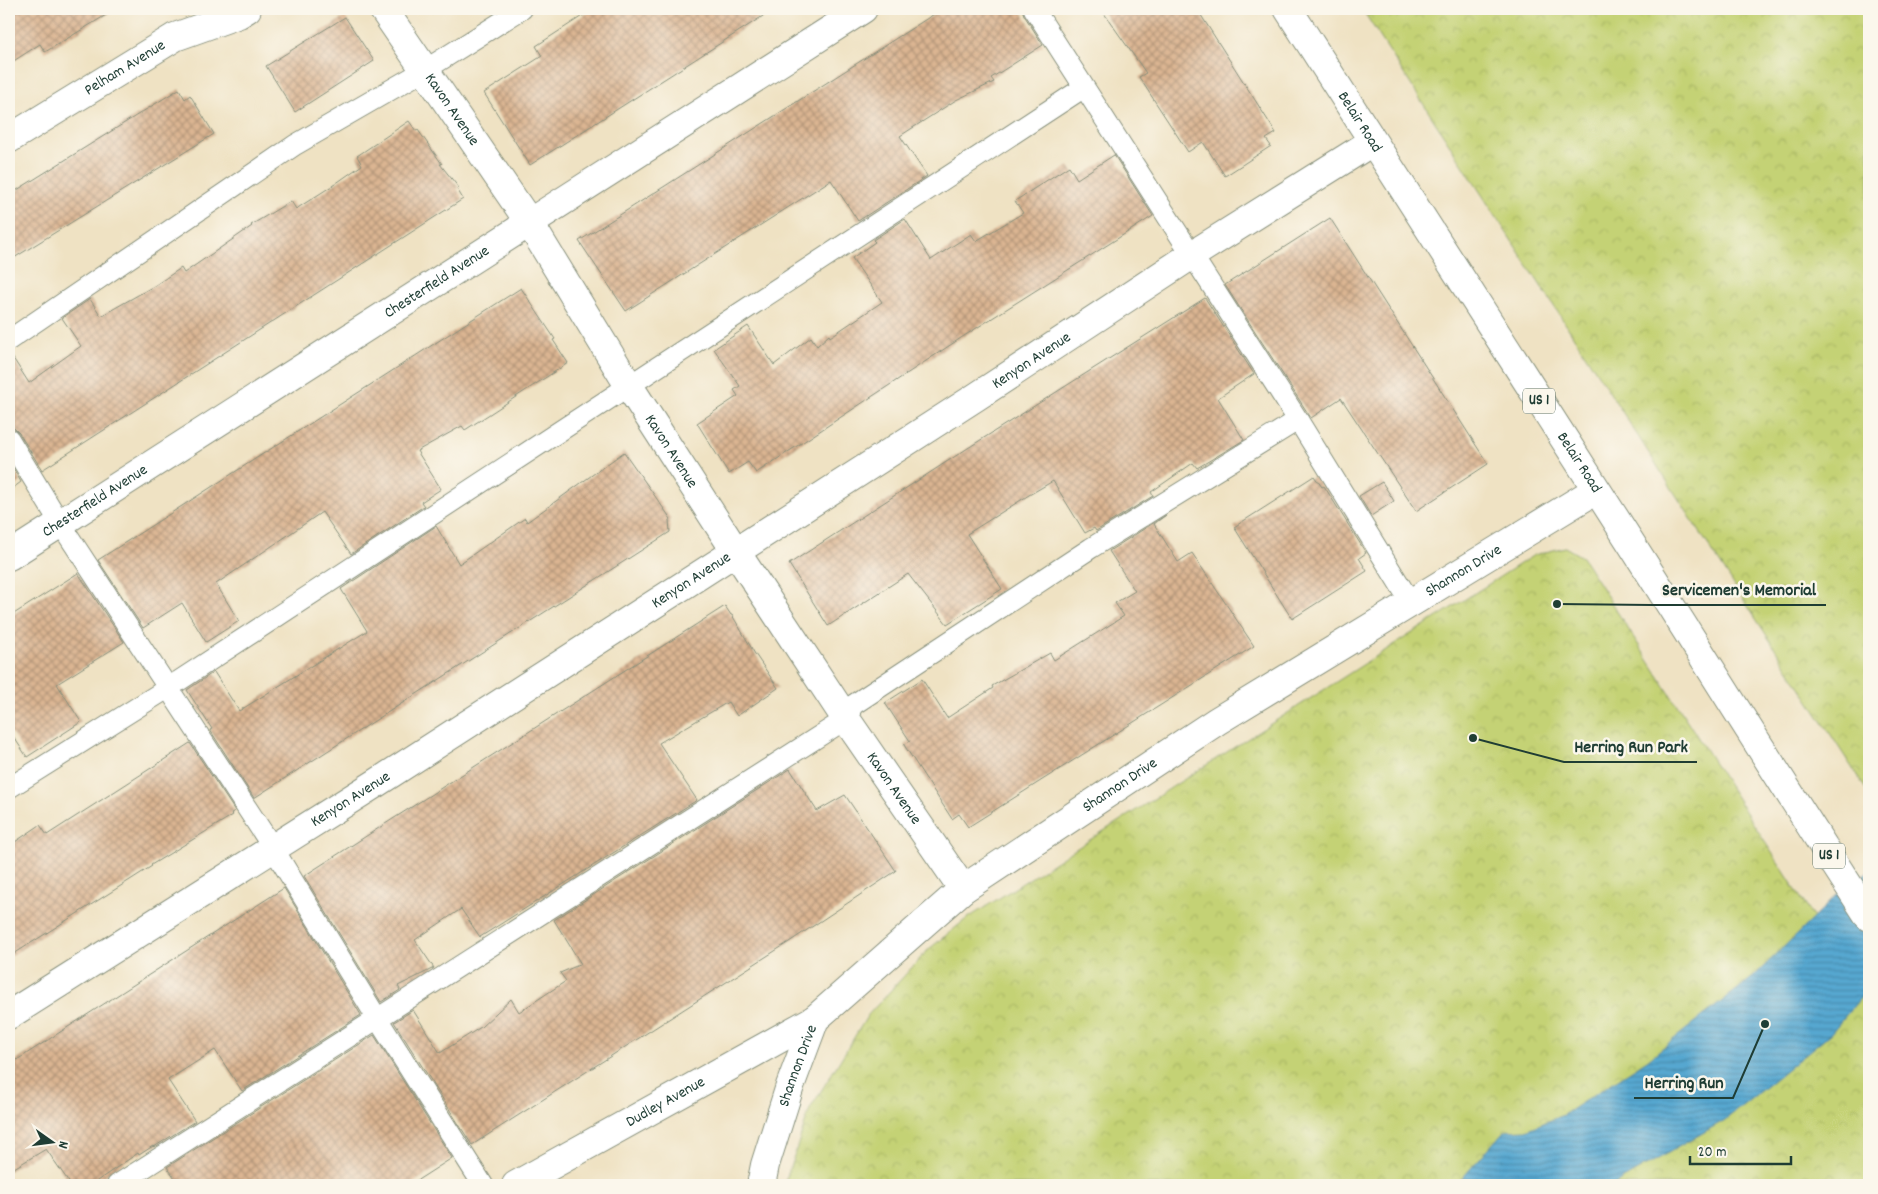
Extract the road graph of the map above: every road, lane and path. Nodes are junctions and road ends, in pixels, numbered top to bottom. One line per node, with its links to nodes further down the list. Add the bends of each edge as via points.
1 (247, 9): 7 (street, Pelham Avenue, via 239,14)
2 (383, 9): 8 (street, Kavon Avenue)
3 (522, 9): 8 (lane)
4 (863, 9): 12 (street, Chesterfield Avenue)
5 (1034, 9): 9 (lane)
6 (1288, 9): 11 (street, Belair Road / US 1)
7 (205, 17): 10 (street, Pelham Avenue)
8 (425, 70): 12 (street, Kavon Avenue); 14 (lane, via 295,145)
9 (1083, 88): 13 (lane); 15 (lane)
10 (9, 139)
11 (1372, 142): 13 (street, Kenyon Avenue); 18 (street, Belair Road / US 1)
12 (529, 222): 15 (street, Kavon Avenue); 19 (street, Chesterfield Avenue)
13 (1192, 255): 16 (lane); 20 (street, Kenyon Avenue)
14 (9, 340)
15 (629, 386): 20 (street, Kavon Avenue); 23 (lane)
16 (1298, 420): 22 (lane); 24 (lane, via 1092,548 861,699 853,705)
17 (9, 439): 19 (lane)
18 (1596, 490): 22 (street, Shannon Drive); 28 (street, Belair Road / US 1)
19 (60, 522): 21 (street, Chesterfield Avenue); 23 (lane)
20 (736, 552): 24 (street, Kavon Avenue); 26 (street, Kenyon Avenue)
21 (9, 556)
22 (1411, 603): 27 (street, Shannon Drive, via 1217,721)
23 (168, 688): 25 (lane); 26 (lane)
24 (846, 719): 27 (street, Kavon Avenue); 30 (lane)
25 (9, 788)
26 (273, 848): 29 (street, Kenyon Avenue); 30 (lane)
27 (963, 889): 31 (street, Shannon Drive)
28 (1869, 916)
29 (9, 1015)
30 (377, 1018): 33 (lane); 34 (lane)
31 (815, 1019): 32 (street, Dudley Avenue); 35 (street, Shannon Drive, via 790,1086)
32 (527, 1182)
33 (117, 1185)
34 (483, 1185)
35 (760, 1185)

